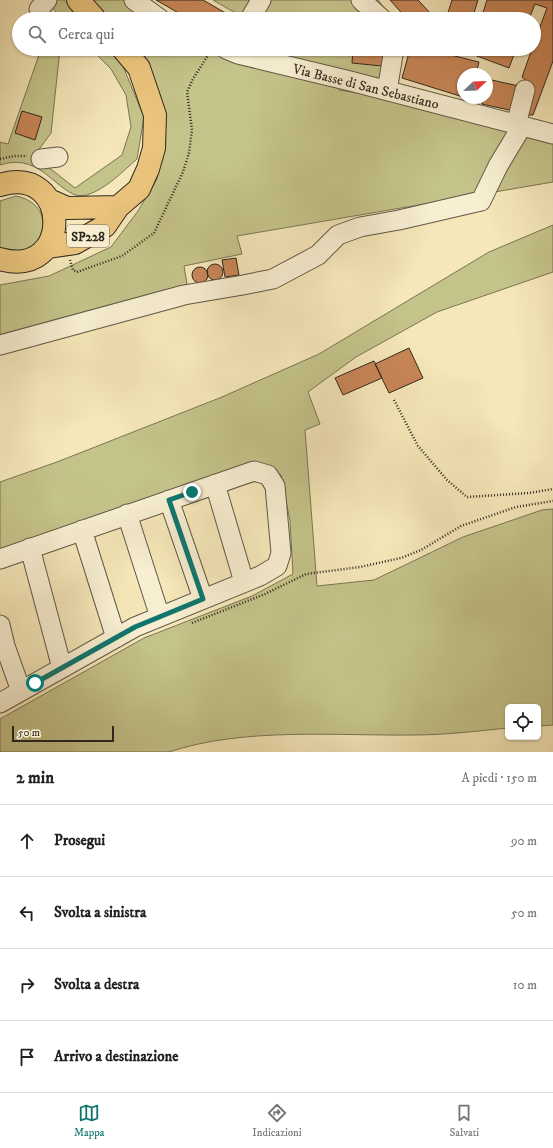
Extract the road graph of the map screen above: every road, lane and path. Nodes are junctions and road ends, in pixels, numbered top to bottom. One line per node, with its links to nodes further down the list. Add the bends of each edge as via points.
1 (78, 0): 5 (main road)
2 (134, 0): 6 (street)
3 (261, 0): 7 (street)
4 (361, 0): 8 (street)
5 (89, 12)
6 (150, 12)
7 (254, 12)
8 (374, 12)
9 (129, 56): 20 (main road, via 139,68 155,115 154,148 139,189)
10 (246, 56): 13 (street, Via Basse di San Sebastiano)
11 (393, 56): 13 (street)
12 (525, 90): 14 (street)
13 (387, 91): 14 (street, Via Basse di San Sebastiano)
14 (519, 126): 15 (street, Via Basse di San Sebastiano); 25 (street, via 481,201 360,227 338,235 318,255 272,278 184,295)
15 (553, 134)
16 (50, 158): 17 (path, via 14,156)
17 (0, 159)
18 (0, 185): 19 (main road, via 14,182 27,184 39,190)
19 (49, 200): 20 (main road, via 67,208); 21 (main road, via 54,211 55,224 53,236)
20 (118, 207): 21 (main road, SP228, via 105,226 75,243)
21 (47, 247): 23 (main road, via 31,259)
22 (69, 258): 24 (path, via 73,270)
23 (4, 262)
24 (78, 272)
25 (0, 344)
26 (394, 400): 28 (path, via 418,446 447,480 467,497)
27 (215, 484): 29 (street); 35 (street); 35 (street, via 254,471 268,475 275,486 281,553 277,566)
28 (553, 489)
29 (169, 500): 31 (street); 36 (street)
30 (553, 501): 39 (path, via 516,507 461,526 421,550 401,558 360,568 306,574 265,594)
31 (127, 514): 32 (street); 37 (street)
32 (82, 530): 33 (street); 40 (street)
33 (30, 548): 34 (street); 41 (street)
34 (0, 558)
35 (244, 582): 36 (street)
36 (203, 599): 37 (street)
37 (160, 617): 40 (street)
38 (0, 625): 42 (street)
39 (184, 626)
40 (116, 638): 41 (street)
41 (62, 668): 42 (street)
42 (21, 691): 43 (street)
43 (0, 703)

